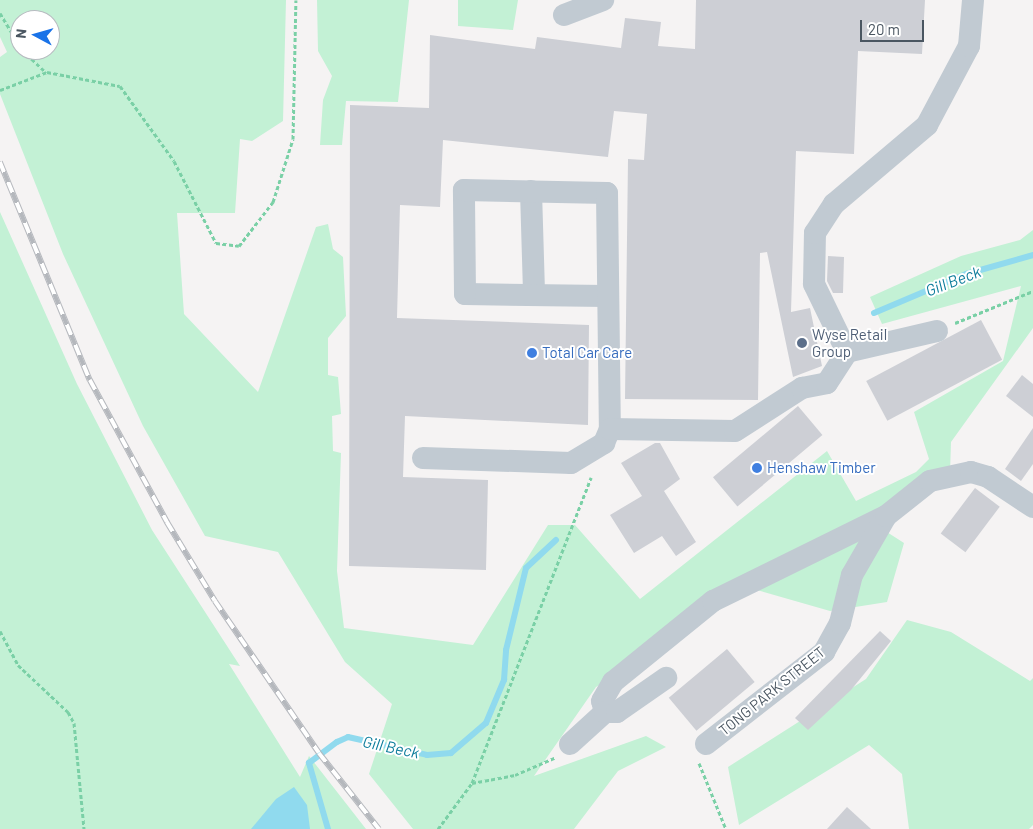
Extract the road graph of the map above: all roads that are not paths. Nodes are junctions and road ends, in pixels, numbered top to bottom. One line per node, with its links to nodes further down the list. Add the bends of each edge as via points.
1 (603, 0): 3 (street)
2 (973, 0): 8 (street, via 969,46 927,125 834,204 815,233 814,284)
3 (564, 15)
4 (531, 191): 5 (street); 5 (street, via 464,190 465,294); 6 (street, via 607,193)
5 (534, 295): 6 (street)
6 (606, 296): 9 (street)
7 (937, 331): 8 (street)
8 (847, 352): 9 (street, via 827,383 802,388 735,431)
9 (607, 436): 10 (street, via 571,463)
10 (423, 458)
11 (1033, 507): 12 (street, TONG PARK STREET, via 988,476 971,472 930,480)
12 (886, 516): 14 (street, via 713,601 613,682 602,701); 16 (street, TONG PARK STREET, via 852,575 840,623 824,652)
13 (666, 678): 14 (street, via 617,712)
14 (605, 712): 15 (street)
15 (570, 744)
16 (706, 744)

